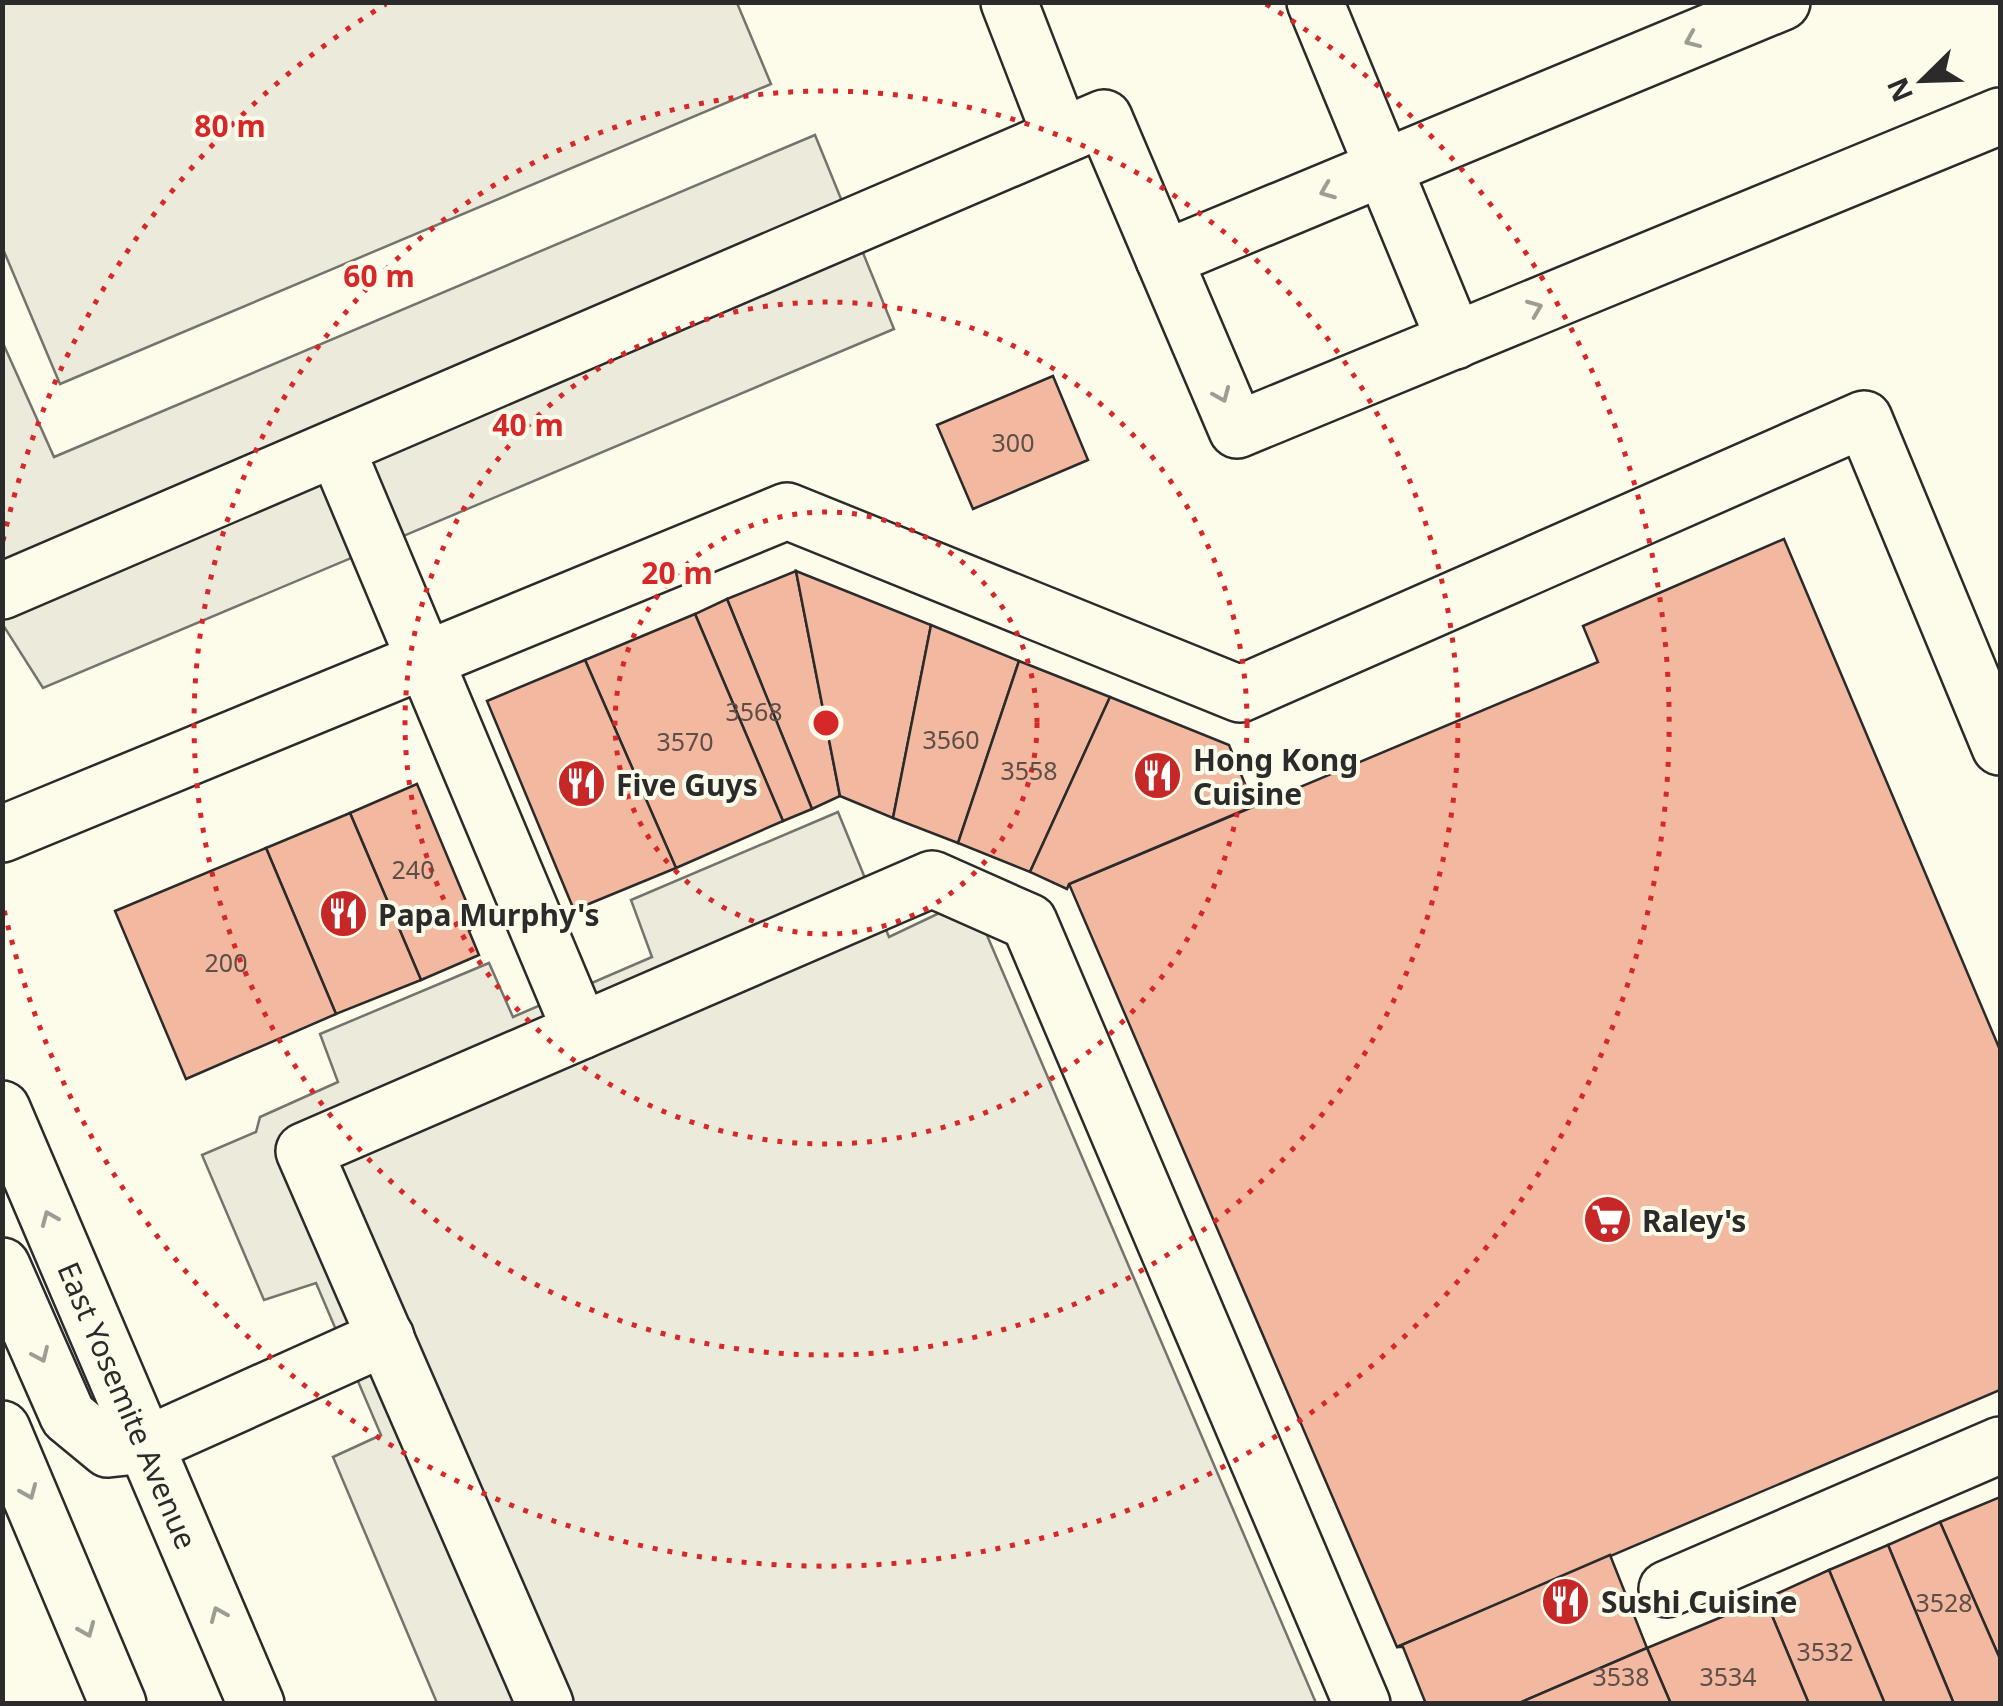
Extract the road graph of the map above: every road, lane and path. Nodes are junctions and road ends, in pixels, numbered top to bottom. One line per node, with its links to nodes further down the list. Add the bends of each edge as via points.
1 (1009, 2): 5 (main road)
2 (1315, 2): 6 (main road)
3 (1782, 2): 6 (main road, one-way to 6)
4 (2000, 116): 8 (main road, one-way to 4)
5 (1061, 136): 7 (main road, via 1104,118); 9 (main road)
6 (1385, 168): 7 (main road, one-way to 7); 8 (main road)
7 (1164, 258): 8 (main road, one-way to 8, via 1237,430)
8 (1454, 341)
9 (336, 448): 10 (main road); 11 (main road)
10 (2, 591)
11 (425, 660): 12 (main road, via 787,511 1240,694 1864,419); 13 (main road); 14 (main road)
12 (2000, 747)
13 (2, 834)
14 (582, 1031): 17 (main road, via 304,1151); 25 (main road, via 932,879 1029,922)
15 (2, 1109): 19 (main road, East Yosemite Avenue, one-way to 15)
16 (2, 1266): 19 (main road, one-way to 19, via 68,1416 108,1449)
17 (386, 1336): 19 (main road); 24 (main road)
18 (2, 1428): 22 (main road, one-way to 22)
19 (146, 1445): 23 (main road, East Yosemite Avenue, one-way to 19)
20 (2000, 1445): 21 (main road)
21 (1667, 1589)
22 (118, 1704)
23 (256, 1704)
24 (545, 1704)
25 (1362, 1704)

